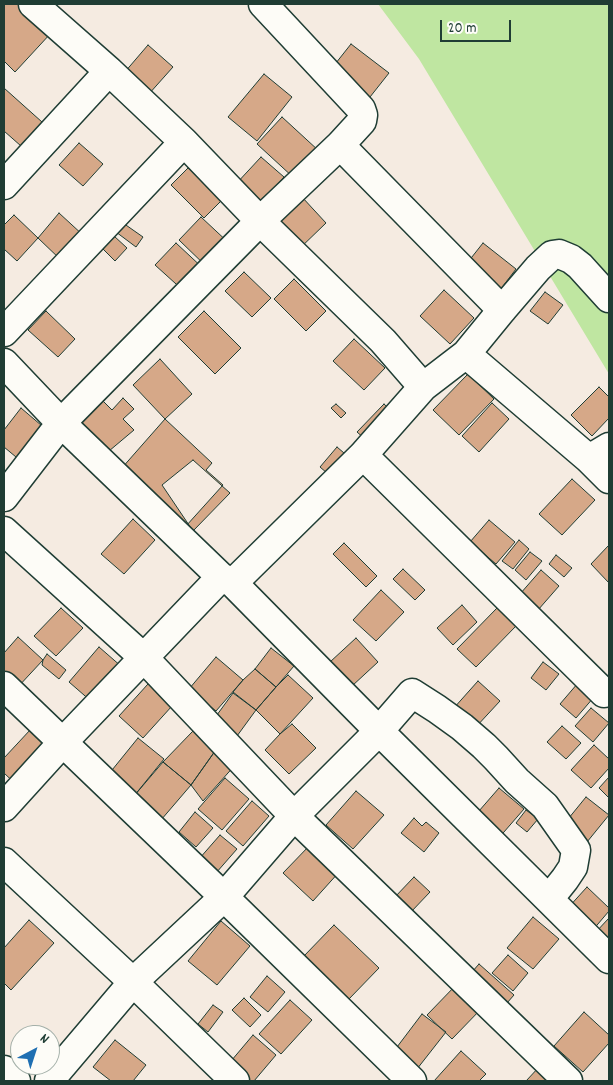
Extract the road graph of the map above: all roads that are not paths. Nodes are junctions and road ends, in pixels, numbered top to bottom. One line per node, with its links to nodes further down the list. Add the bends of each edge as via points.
1 (34, 4): 3 (street)
2 (263, 4): 5 (street, via 361,109 362,121)
3 (109, 71): 4 (street); 6 (street)
4 (184, 142): 7 (street); 10 (street)
5 (340, 145): 7 (street); 9 (street)
6 (4, 185)
7 (260, 221): 13 (street, via 383,341); 14 (street)
8 (609, 298): 9 (street, via 580,266 558,254 552,255 538,268)
9 (502, 310): 11 (street)
10 (4, 332)
11 (466, 354): 13 (street); 15 (street)
12 (4, 363): 14 (street)
13 (423, 387): 16 (street)
14 (61, 423): 18 (street); 20 (street)
15 (599, 453): 17 (street)
16 (363, 455): 20 (street); 23 (street)
17 (609, 479)
18 (4, 497)
19 (4, 531): 21 (street)
20 (227, 580): 21 (street); 24 (street)
21 (143, 657): 25 (street); 27 (street)
22 (4, 686): 25 (street)
23 (604, 693)
24 (379, 731): 27 (street); 30 (street); 30 (street, via 412,693 462,727 545,806 576,850 573,867)
25 (63, 742): 26 (street); 29 (street)
26 (4, 807)
27 (294, 816): 29 (street); 38 (street)
28 (4, 862): 32 (street)
29 (224, 897): 32 (street); 37 (street)
30 (549, 899): 31 (street)
31 (609, 959)
32 (133, 982): 35 (street); 36 (street)
33 (4, 1070): 34 (street)
34 (16, 1081)
35 (48, 1081)
36 (234, 1081)
37 (412, 1081)
38 (568, 1081)

